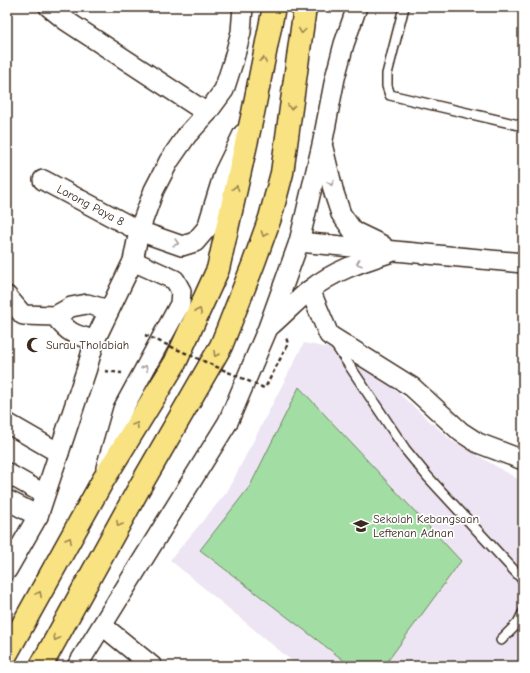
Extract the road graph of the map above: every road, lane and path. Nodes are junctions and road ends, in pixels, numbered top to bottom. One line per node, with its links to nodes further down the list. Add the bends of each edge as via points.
1 (49, 7): 7 (street)
2 (243, 7): 7 (street, via 241,32 224,90)
3 (274, 7): 8 (highway, one-way to 3)
4 (305, 7): 42 (highway, one-way to 42, via 282,173 270,218 221,346)
5 (357, 7): 10 (street, via 335,78)
6 (404, 7): 9 (lane, via 388,74 387,86 390,94)
7 (207, 113): 12 (street, via 187,135 169,161 154,190)
8 (253, 113): 12 (street, Lorong Paya 8, one-way to 8, via 182,246 196,242 207,228 224,173); 32 (highway, one-way to 8, via 174,363 218,269)
9 (523, 126)
10 (322, 145): 13 (street); 14 (street, one-way to 14, via 341,214 353,231)
11 (43, 180): 12 (street, Lorong Paya 8)
12 (139, 231): 15 (street)
13 (299, 242): 14 (street); 21 (street)
14 (396, 251): 16 (street); 17 (street, one-way to 17, via 354,265)
15 (133, 261): 19 (street); 32 (street, one-way to 15, via 123,409 180,304 181,291 175,280)
16 (523, 263)
17 (310, 290): 21 (street); 23 (street)
18 (7, 296): 20 (street, via 23,315)
19 (109, 310): 20 (street, via 87,304 71,307); 24 (street)
20 (55, 316): 24 (street, via 64,328 78,336)
21 (268, 328): 39 (street, via 228,422)
22 (145, 335): 25 (path, bridge, via 264,388)
23 (329, 335): 30 (street, via 412,387 461,432 478,443); 37 (lane, via 405,449)
24 (95, 340): 26 (street)
25 (288, 344)
26 (87, 368): 27 (path); 29 (street)
27 (127, 374)
28 (7, 423): 29 (street)
29 (59, 453): 33 (street)
30 (523, 460)
31 (7, 473): 33 (street)
32 (102, 482): 41 (highway, one-way to 32)
33 (44, 494): 35 (street)
34 (7, 500): 35 (street)
35 (38, 516): 36 (street)
36 (7, 570)
37 (523, 580)
38 (523, 613): 40 (lane, via 518,623)
39 (103, 626): 43 (street); 44 (street)
40 (501, 640)
41 (7, 653)
42 (41, 666)
43 (77, 666)
44 (152, 666)

